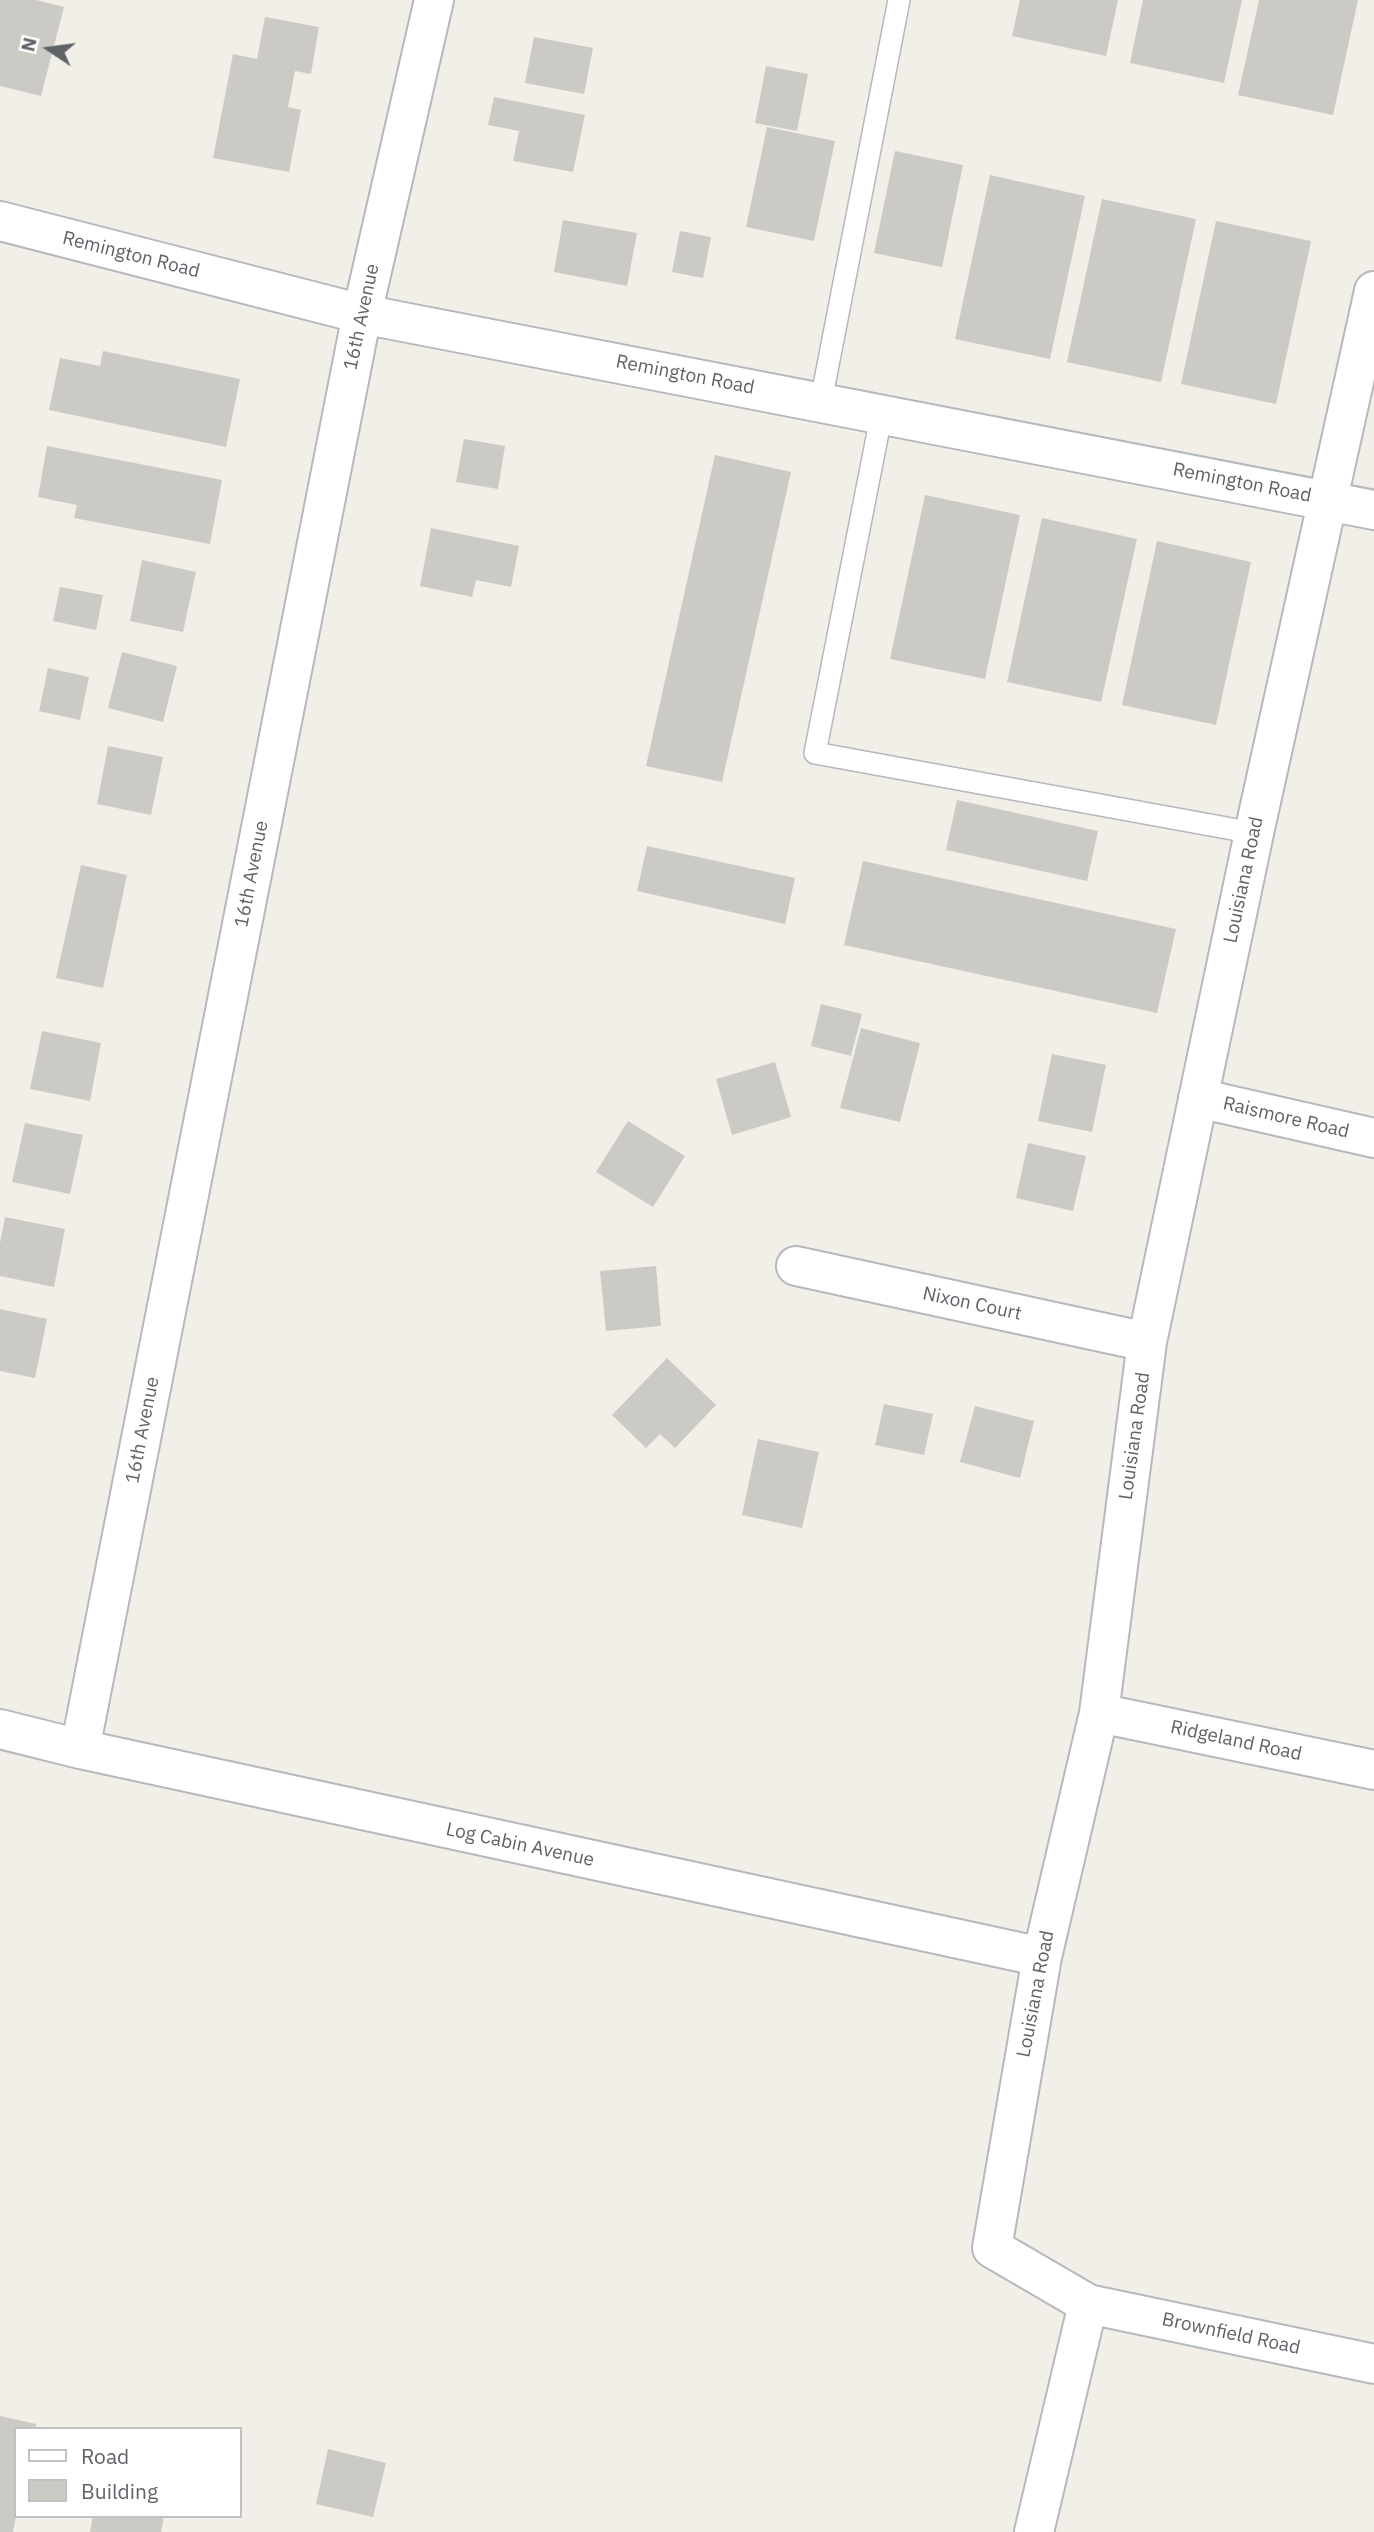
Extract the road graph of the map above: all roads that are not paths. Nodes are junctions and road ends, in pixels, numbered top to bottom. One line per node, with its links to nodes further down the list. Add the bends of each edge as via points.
1 (434, 0): 5 (street, 16th Avenue)
2 (893, 1): 6 (lane)
3 (0, 221): 5 (street, Remington Road)
4 (1374, 291): 8 (street, Louisiana Road)
5 (362, 314): 6 (street, Remington Road); 17 (street, 16th Avenue)
6 (821, 401): 7 (street, Remington Road)
7 (882, 412): 8 (street, Remington Road); 10 (lane, via 815,753)
8 (1329, 500): 9 (street, Remington Road); 10 (street, Louisiana Road)
9 (1374, 510)
10 (1254, 833): 11 (street, Louisiana Road)
11 (1198, 1098): 12 (street, Raismore Road); 14 (street, Louisiana Road)
12 (1374, 1138)
13 (796, 1266): 14 (street, Nixon Court)
14 (1147, 1342): 15 (street, Louisiana Road)
15 (1099, 1713): 18 (street, Ridgeland Road); 19 (street, Louisiana Road)
16 (0, 1729): 17 (street, Log Cabin Avenue)
17 (80, 1749): 19 (street, Log Cabin Avenue)
18 (1374, 1770)
19 (1041, 1957): 20 (street, Louisiana Road, via 992,2248)
20 (1088, 2304): 21 (street, Brownfield Road); 22 (street)
21 (1374, 2364)
22 (1034, 2532)

